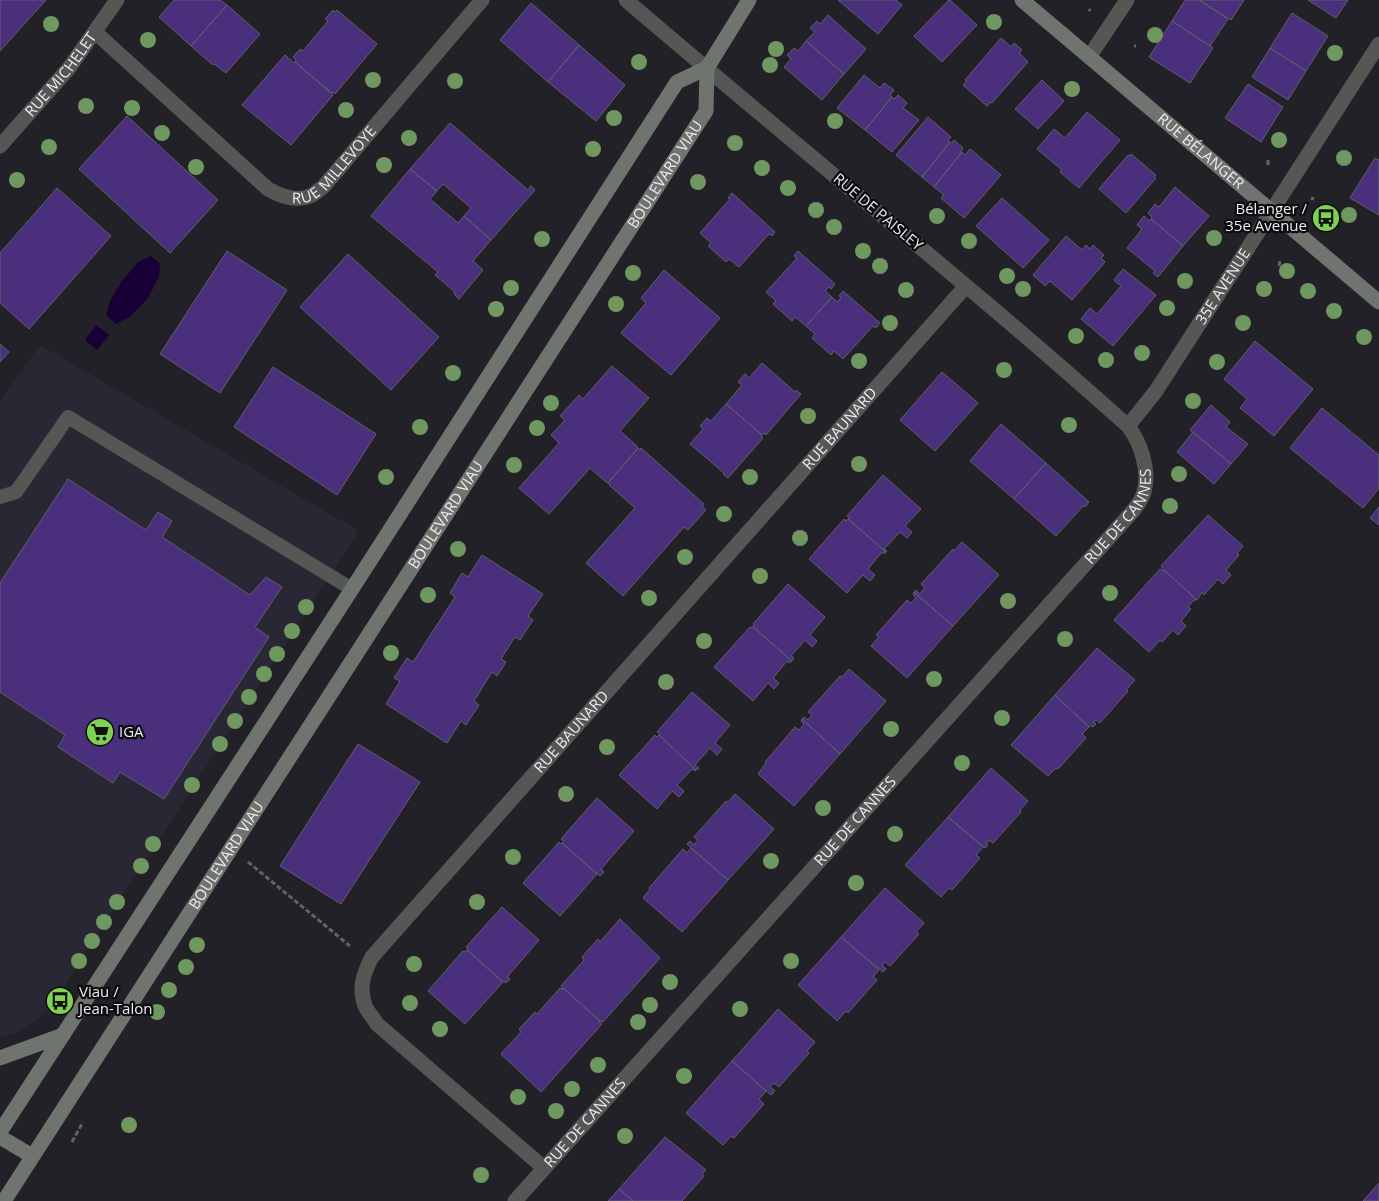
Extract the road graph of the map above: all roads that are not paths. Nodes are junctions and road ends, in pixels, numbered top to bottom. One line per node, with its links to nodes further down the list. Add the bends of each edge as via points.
1 (117, 0): 7 (street, RUE MICHELET)
2 (482, 0): 7 (street, RUE MILLEVOYE, via 324,186 310,196 295,198 281,196 268,189)
3 (626, 0): 10 (street, RUE DE PAISLEY)
4 (750, 0): 10 (main road)
5 (1022, 0): 9 (main road, RUE BÉLANGER)
6 (1127, 0): 9 (street)
7 (95, 32): 11 (street, RUE MICHELET, via 69,68)
8 (1379, 44): 12 (street, 35E AVENUE)
9 (1089, 57): 12 (main road, RUE BÉLANGER)
10 (707, 68): 13 (street, RUE DE PAISLEY); 17 (main road, via 677,82); 22 (main road, BOULEVARD VIAU, via 706,111)
11 (0, 146)
12 (1272, 210): 14 (main road, RUE BÉLANGER); 15 (street, 35E AVENUE, via 1156,391)
13 (966, 286): 15 (street, RUE DE PAISLEY); 23 (street, RUE BAUNARD, via 372,957 364,971 361,989 366,1007 377,1024)
14 (1379, 302)
15 (1128, 426): 23 (street, RUE DE CANNES, via 1141,448 1145,481 1144,492 1132,512)
16 (0, 496): 17 (lane, via 16,492 68,417)
17 (352, 589): 18 (main road)
18 (63, 1035): 19 (main road); 20 (main road)
19 (0, 1058)
20 (0, 1132)
21 (0, 1137): 22 (main road)
22 (32, 1156): 24 (main road, BOULEVARD VIAU)
23 (544, 1168): 25 (street, RUE DE CANNES)
24 (4, 1201)
25 (515, 1201)

